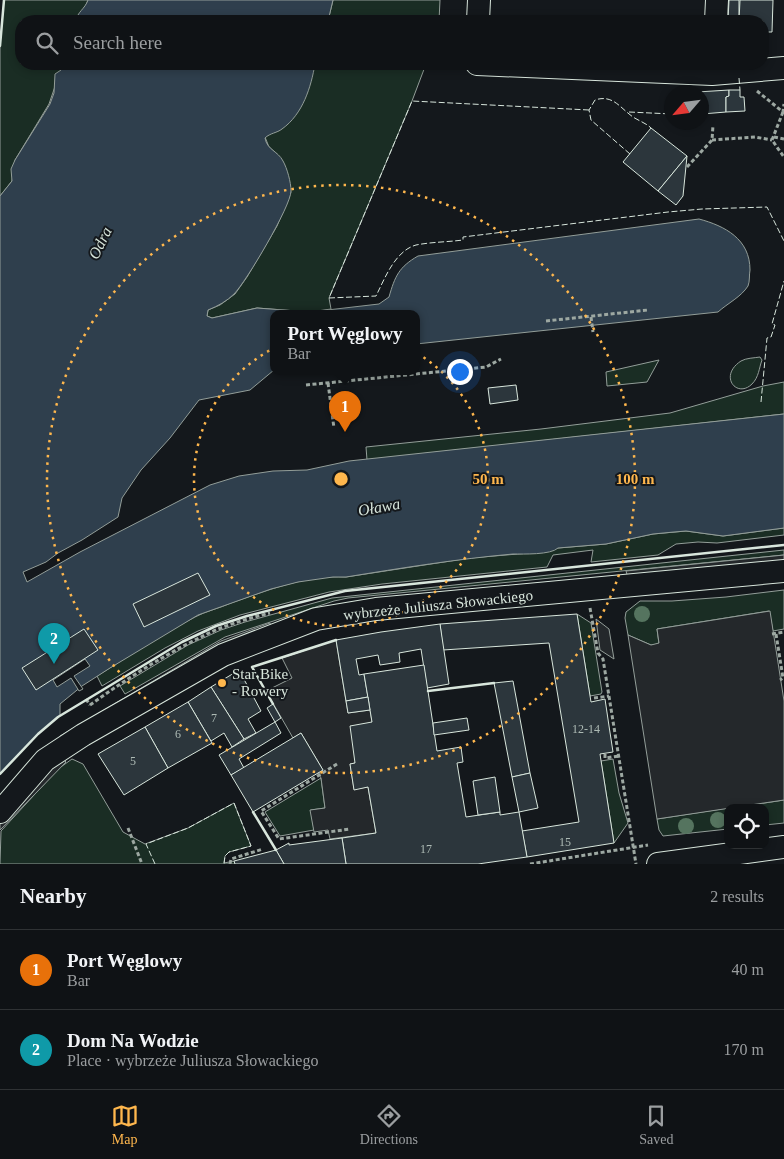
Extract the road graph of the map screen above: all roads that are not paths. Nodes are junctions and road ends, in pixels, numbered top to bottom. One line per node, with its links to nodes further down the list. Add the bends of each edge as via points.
1 (479, 0): 3 (street)
2 (717, 0): 4 (street)
3 (478, 15)
4 (716, 15)
5 (769, 68): 6 (street)
6 (784, 68)
7 (784, 571): 8 (street, wybrzeże Juliusza Słowackiego, via 376,609 316,619 223,655 83,735 45,760)
8 (0, 812)
9 (784, 847): 10 (street)
10 (658, 864)

